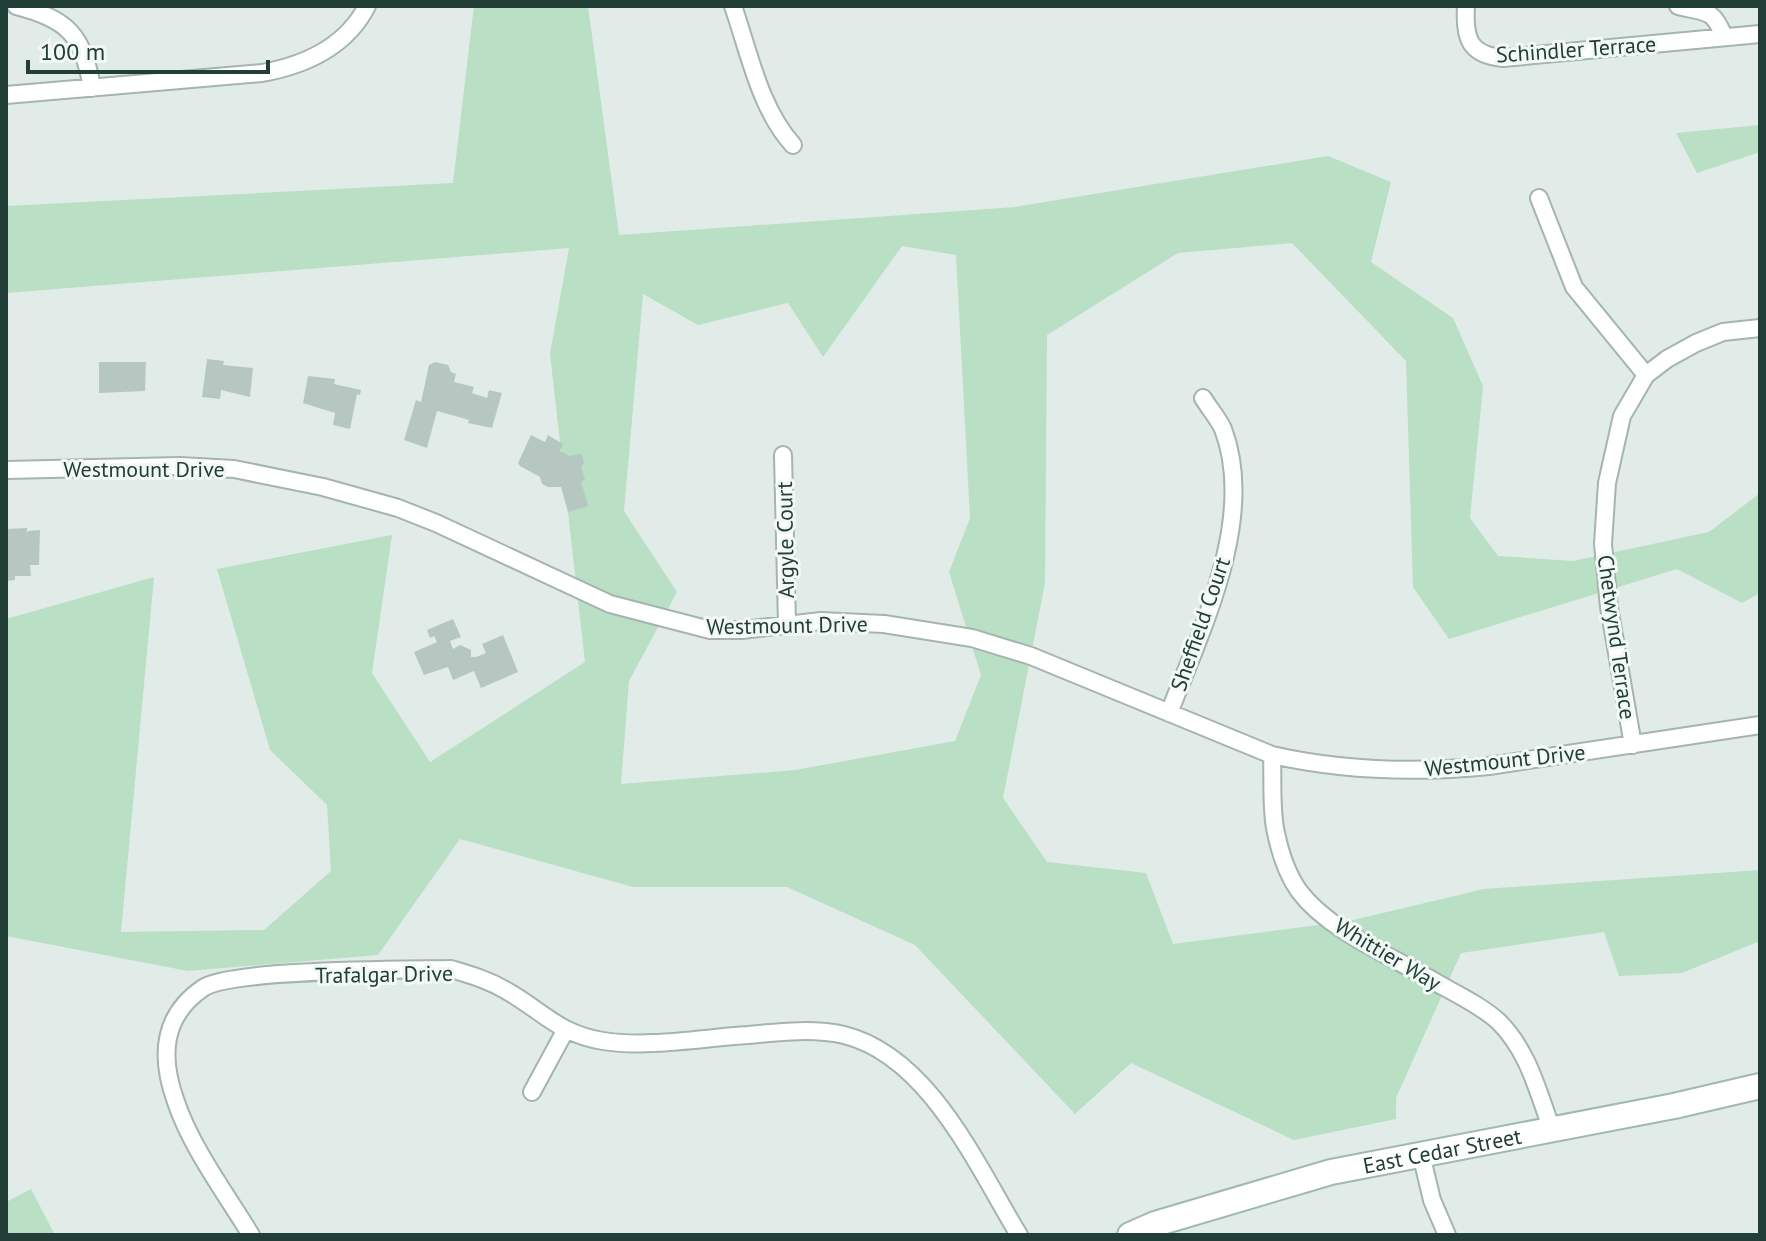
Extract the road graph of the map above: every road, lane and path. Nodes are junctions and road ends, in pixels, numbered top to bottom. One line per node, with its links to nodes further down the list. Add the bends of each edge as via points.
1 (16, 6): 8 (street, via 46,14 67,27 87,59)
2 (367, 6): 8 (street, via 330,49 286,69)
3 (733, 6): 10 (street, via 769,109)
4 (1466, 6): 7 (street, Schindler Terrace, via 1468,39 1489,57)
5 (1678, 6): 7 (street, Schindler Terrace, via 1711,14)
6 (1760, 34): 7 (street, Schindler Terrace)
7 (1724, 37)
8 (92, 88): 9 (street)
9 (6, 95)
10 (793, 145)
11 (1539, 198): 13 (street, via 1574,287)
12 (1760, 328): 13 (street, Chetwynd Terrace, via 1723,332 1696,343)
13 (1646, 375): 20 (street, Chetwynd Terrace, via 1622,416 1607,483 1603,544)
14 (1203, 398): 18 (street, Sheffield Court, via 1222,429 1231,467 1229,535 1209,610)
15 (783, 455): 17 (street, Argyle Court)
16 (6, 470): 17 (street, Westmount Drive, via 234,469 398,508 610,604 710,630)
17 (787, 625): 18 (street, Westmount Drive, via 884,624 972,638 1031,656)
18 (1169, 713): 21 (street, Westmount Drive)
19 (1760, 725): 20 (street, Westmount Drive)
20 (1633, 745): 21 (street, Westmount Drive, via 1445,771 1344,767)
21 (1272, 755): 25 (street, Whittier Way, via 1275,827 1298,890 1348,932 1497,1020 1526,1060)
22 (565, 1031): 24 (street); 27 (street, Trafalgar Drive, via 511,992 451,969 240,977 205,986 182,1008 166,1037 167,1066 187,1127); 28 (street, Trafalgar Drive, via 604,1041 647,1041 814,1031 876,1048 913,1074 941,1107)
23 (1760, 1086): 25 (main road, East Cedar Street)
24 (532, 1092)
25 (1552, 1130): 26 (main road, East Cedar Street)
26 (1421, 1154): 29 (main road, East Cedar Street, via 1331,1172); 30 (street)
27 (251, 1235)
28 (1019, 1235)
29 (1130, 1235)
30 (1447, 1235)

